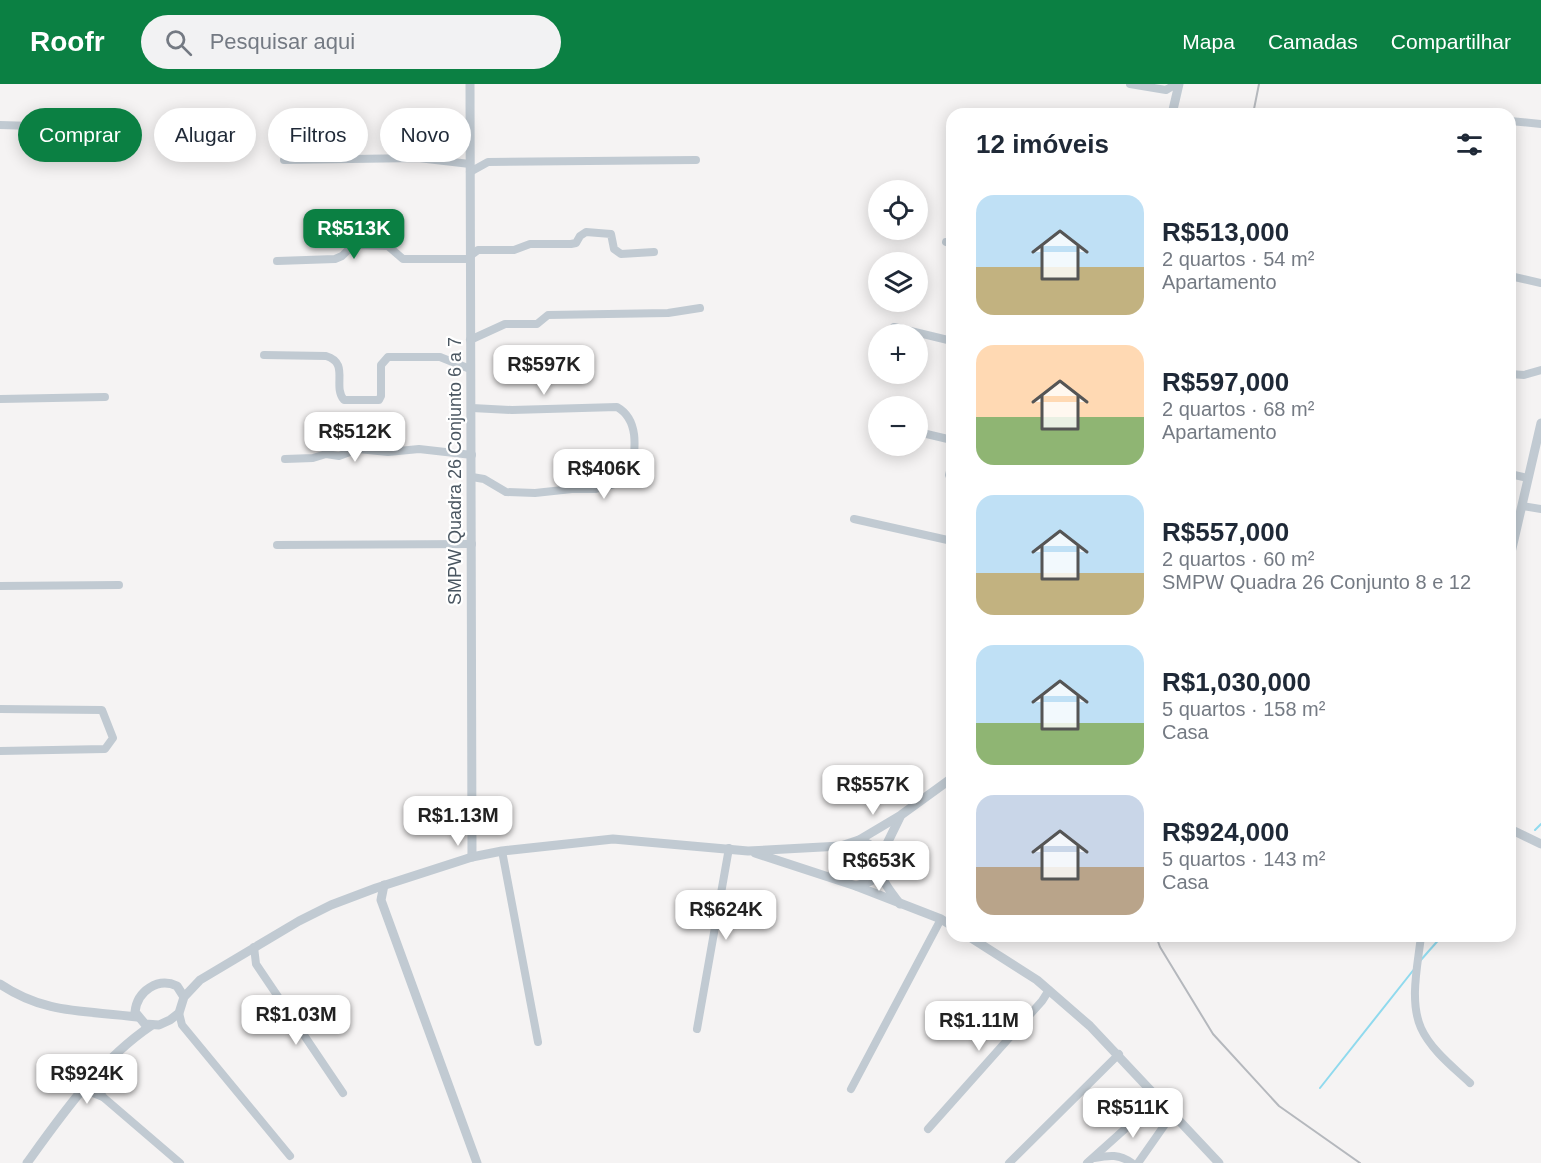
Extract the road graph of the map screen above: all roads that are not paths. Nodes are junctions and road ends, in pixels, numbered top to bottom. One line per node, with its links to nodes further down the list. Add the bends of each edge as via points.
1 (471, 84): 13 (street, SMPW Quadra 26 Conjunto 6 a 7)
2 (1130, 84): 4 (street)
3 (1178, 84): 4 (street); 5 (street)
4 (1166, 90): 5 (street)
5 (1174, 103): 6 (street)
6 (1173, 108)
7 (1516, 122): 8 (street)
8 (1541, 124)
9 (0, 125): 10 (street)
10 (18, 126)
11 (368, 159): 13 (street, via 418,158)
12 (696, 160): 13 (street, via 488,162)
13 (470, 168): 15 (street, SMPW Quadra 26 Conjunto 6 a 7)
14 (654, 252): 15 (street, via 621,254 614,249 611,234 586,232 571,244 530,243 514,250)
15 (472, 253): 16 (street, via 403,259 388,246 352,245 335,259); 21 (street, SMPW Quadra 26 Conjunto 6 a 7)
16 (277, 261)
17 (1516, 277): 18 (street)
18 (1541, 283)
19 (700, 308): 21 (street, via 668,314 548,315 537,324 505,324)
20 (928, 335): 22 (street)
21 (470, 340): 24 (street, SMPW Quadra 26 Conjunto 6 a 7)
22 (946, 340)
23 (264, 355): 24 (street, via 334,359 340,366 340,394 344,400 379,400 381,365 388,357 428,356)
24 (470, 369): 29 (street, SMPW Quadra 26 Conjunto 6 a 7)
25 (1541, 369): 26 (street)
26 (1516, 374)
27 (105, 397): 28 (street)
28 (0, 399)
29 (472, 408): 33 (street, SMPW Quadra 26 Conjunto 6 a 7); 36 (street, via 617,407 631,421 635,450 632,473 615,484 596,489 511,492)
30 (1541, 423): 37 (street)
31 (928, 434): 32 (street)
32 (946, 439)
33 (472, 454): 34 (street, via 358,449 339,456); 36 (street, SMPW Quadra 26 Conjunto 6 a 7)
34 (285, 459)
35 (1516, 475): 37 (street)
36 (472, 477): 43 (street, SMPW Quadra 26 Conjunto 6 a 7)
37 (1528, 478): 38 (street)
38 (1522, 506): 39 (street); 41 (street)
39 (1541, 509)
40 (854, 519): 42 (street)
41 (1516, 531)
42 (946, 540)
43 (472, 544): 44 (street); 58 (street, SMPW Quadra 26 Conjunto 6 a 7)
44 (277, 545)
45 (119, 585): 46 (street)
46 (0, 586)
47 (0, 709): 48 (street, via 102,710 113,738 105,749)
48 (0, 751)
49 (946, 782): 50 (street)
50 (901, 815): 52 (street); 59 (street)
51 (1516, 832): 53 (street)
52 (860, 840): 54 (street); 59 (street, via 876,849)
53 (1541, 844)
54 (841, 846): 57 (street); 60 (street, via 834,866)
55 (729, 849): 56 (street, via 614,839); 57 (street); 85 (street)
56 (502, 851): 58 (street); 87 (street)
57 (748, 851): 60 (street)
58 (472, 857): 61 (street)
59 (880, 863): 62 (street, via 871,881); 65 (street, via 884,880)
60 (846, 883): 62 (street)
61 (384, 885): 63 (street); 64 (street)
62 (856, 886): 65 (street)
63 (366, 891): 64 (street); 70 (street, via 320,910)
64 (381, 900): 102 (street)
65 (900, 904): 66 (street)
66 (941, 919): 67 (street); 92 (street)
67 (946, 922)
68 (977, 942): 76 (street)
69 (1420, 942): 90 (street, via 1415,999 1420,1027 1437,1053)
70 (254, 947): 71 (street); 72 (street)
71 (240, 956): 72 (street); 73 (street)
72 (256, 964): 93 (street)
73 (200, 980): 75 (street); 77 (street)
74 (0, 984): 80 (street, via 21,997 48,1006 78,1013)
75 (177, 986): 77 (street); 78 (street, via 166,982 155,985)
76 (1049, 990): 88 (street); 97 (street)
77 (184, 997): 79 (street)
78 (135, 1005): 80 (street); 81 (street)
79 (179, 1013): 82 (street); 84 (street)
80 (117, 1014): 81 (street)
81 (139, 1019): 83 (street); 86 (street)
82 (170, 1020): 83 (street); 84 (street)
83 (152, 1025): 86 (street)
84 (182, 1025): 98 (street)
85 (697, 1029)
86 (135, 1036): 89 (street)
87 (538, 1042)
88 (1119, 1054): 94 (street); 103 (street)
89 (93, 1078): 91 (street); 95 (street)
90 (1470, 1083)
91 (83, 1089): 95 (street); 100 (street)
92 (851, 1089)
93 (343, 1093)
94 (1157, 1096): 96 (street); 99 (street, via 1145,1112)
95 (103, 1097): 101 (street)
96 (1173, 1113): 105 (street); 106 (street)
97 (928, 1129)
98 (290, 1156)
99 (1090, 1161): 104 (street, via 1112,1154)
100 (27, 1163)
101 (180, 1163)
102 (477, 1163)
103 (1009, 1163)
104 (1132, 1163)
105 (1138, 1163)
106 (1219, 1163)

